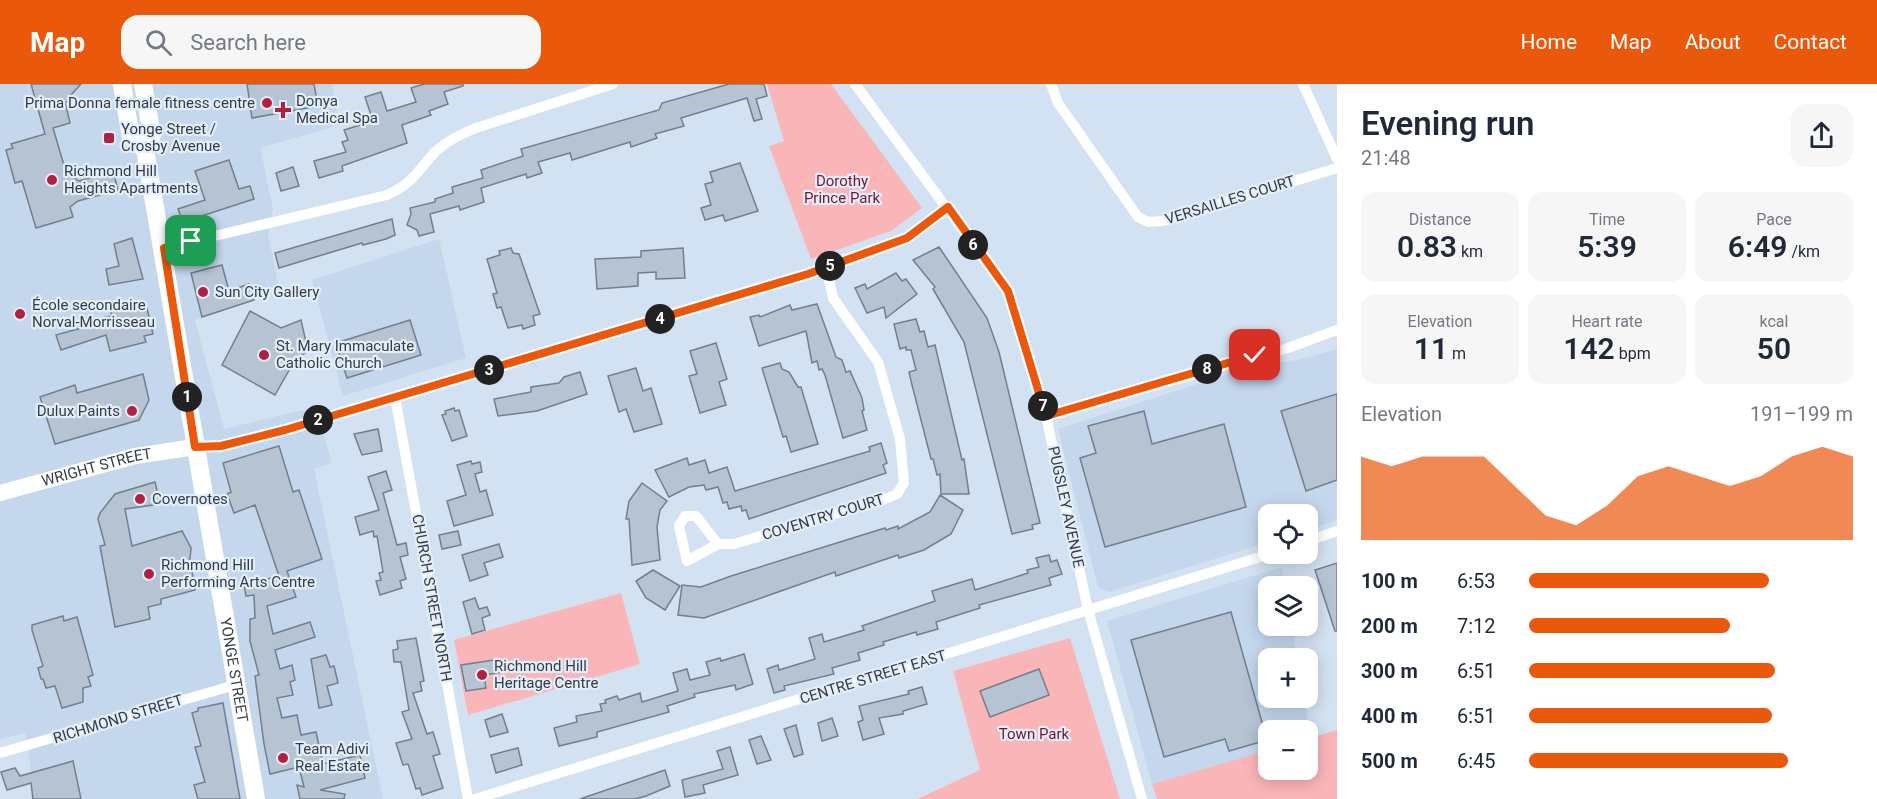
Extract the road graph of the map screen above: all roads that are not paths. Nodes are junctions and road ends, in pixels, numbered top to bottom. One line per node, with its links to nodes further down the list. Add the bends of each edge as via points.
1 (122, 84): 7 (main road, YONGE STREET, via 131,138)
2 (143, 84): 7 (main road, YONGE STREET, via 152,135)
3 (613, 84): 11 (street, via 452,139 437,150 407,186 387,195)
4 (855, 84): 10 (street, PUGSLEY AVENUE)
5 (1051, 84): 9 (street, VERSAILLES COURT, via 1058,103 1138,217 1148,222)
6 (1304, 84): 8 (street)
7 (145, 149): 11 (main road, YONGE STREET)
8 (1337, 159)
9 (1337, 168)
10 (948, 207): 12 (street, via 907,238); 15 (street, PUGSLEY AVENUE, via 1008,291)
11 (164, 248): 16 (main road, YONGE STREET)
12 (826, 267): 14 (street); 20 (street, COVENTRY COURT, via 833,298 878,362 900,439 904,483 897,494 885,499 734,544)
13 (1337, 330): 15 (street, via 1288,348)
14 (395, 397): 16 (street, via 275,433 221,446); 26 (street, CHURCH STREET NORTH)
15 (1046, 416): 22 (street, PUGSLEY AVENUE)
16 (195, 447): 17 (street, WRIGHT STREET, via 135,456); 23 (main road, YONGE STREET)
17 (0, 493)
18 (1337, 531): 19 (street)
19 (1318, 538)
20 (718, 544)
21 (1258, 558): 22 (street, CENTRE STREET EAST)
22 (1088, 610): 27 (street, CENTRE STREET EAST); 28 (street, PUGSLEY AVENUE)
23 (235, 685): 24 (street, RICHMOND STREET); 25 (main road, YONGE STREET)
24 (0, 753)
25 (256, 799)
26 (468, 799)
27 (476, 799)
28 (1142, 799)

